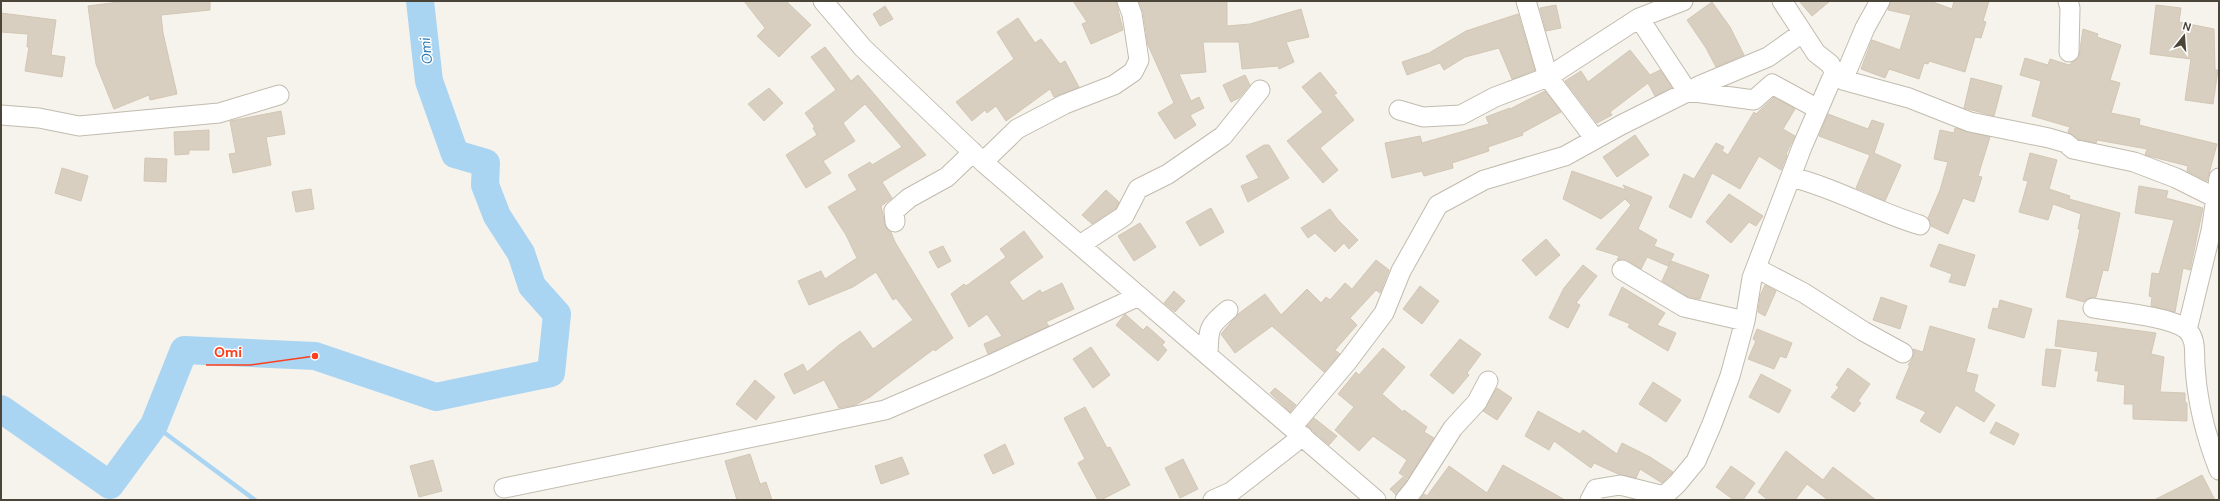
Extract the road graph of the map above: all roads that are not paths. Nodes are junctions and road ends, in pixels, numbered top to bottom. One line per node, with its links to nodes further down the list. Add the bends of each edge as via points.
1 (824, 1): 20 (street, via 863,48)
2 (1127, 1): 20 (street, via 1132,14 1139,60 1134,72 1114,85 1065,104 1018,130)
3 (1526, 1): 11 (street)
4 (1683, 1): 8 (street)
5 (1782, 1): 9 (street)
6 (1880, 1): 12 (street)
7 (2068, 1): 10 (street)
8 (1639, 18): 11 (street); 14 (street)
9 (1802, 33): 12 (street, via 1816,53 1830,64); 14 (street, via 1768,57)
10 (2068, 52)
11 (1548, 77): 17 (street, via 1495,97 1461,116 1423,117); 19 (street)
12 (1839, 77): 16 (street, via 1831,80); 23 (street, via 1909,98 1970,122 2049,138 2066,143 2073,149 2134,162 2176,178)
13 (1260, 90): 27 (street, via 1223,136 1168,174 1138,189 1124,216)
14 (1688, 91): 16 (street, via 1754,100 1772,84); 19 (street)
15 (279, 95): 18 (street, via 219,113 79,126 39,118)
16 (1818, 109): 21 (street)
17 (1399, 110)
18 (1, 116)
19 (1595, 139): 38 (street, via 1564,156 1484,180 1438,205 1401,271 1384,313)
20 (978, 157): 24 (street, via 909,198 894,211); 27 (street)
21 (1791, 177): 25 (street, via 1813,183 1889,216); 28 (street)
22 (2219, 178): 23 (street)
23 (2216, 198): 26 (street)
24 (895, 222)
25 (1920, 225)
26 (2215, 232): 34 (street)
27 (1080, 245): 30 (street)
28 (1756, 268): 33 (street); 35 (street, via 1804,292 1863,331)
29 (1622, 270): 33 (street, via 1684,307)
30 (1139, 296): 36 (street); 40 (street, via 885,410)
31 (2093, 308): 34 (street, via 2172,322)
32 (1228, 310): 36 (street, via 1213,322 1209,330)
33 (1745, 321): 44 (street, via 1730,376 1712,424 1696,461 1677,484 1664,496 1620,485 1596,489)
34 (2187, 330): 39 (street, via 2194,341 2196,380 2202,418)
35 (1903, 353)
36 (1208, 355): 38 (street)
37 (1488, 381): 43 (street, via 1477,402 1453,428 1414,489)
38 (1297, 431): 41 (street, via 1231,492); 42 (street)
39 (2219, 470)
40 (504, 488)
41 (1213, 500)
42 (1376, 500)
43 (1404, 500)
44 (1590, 500)

